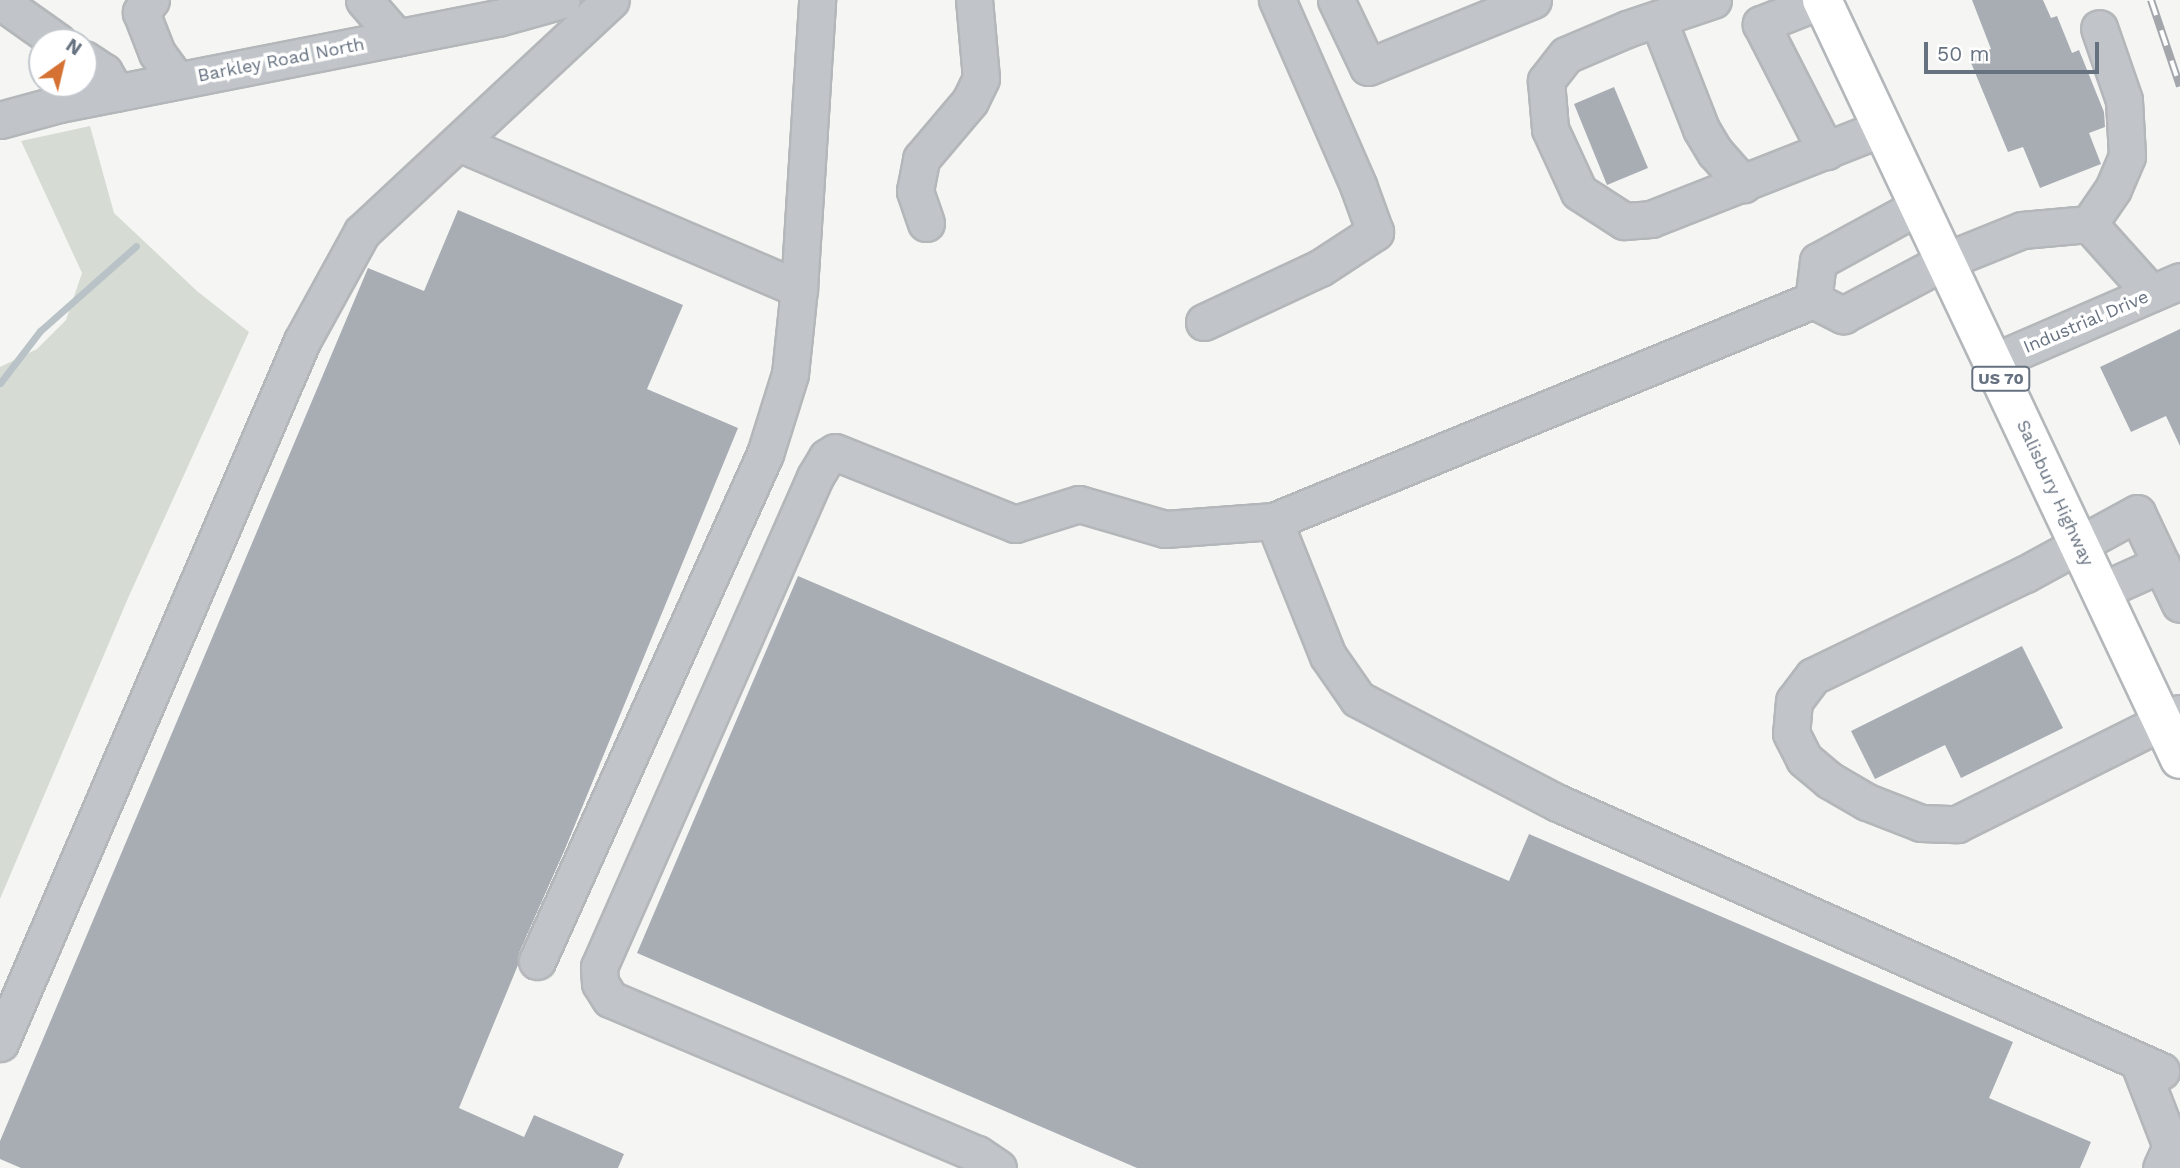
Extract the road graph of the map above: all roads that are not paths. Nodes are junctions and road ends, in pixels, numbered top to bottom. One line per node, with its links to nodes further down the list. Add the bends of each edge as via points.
1 (151, 0): 19 (street, via 141,12 157,53)
2 (364, 0): 17 (street)
3 (562, 0): 17 (street, Barkley Road North)
4 (611, 0): 23 (street)
5 (817, 0): 31 (street)
6 (974, 0): 27 (street, via 981,78 970,101 921,159 915,191)
7 (1277, 0): 33 (street, via 1359,185 1375,232 1320,268)
8 (1336, 0): 9 (street, via 1368,67)
9 (1533, 0)
10 (1713, 0): 14 (street)
11 (1822, 0): 13 (street); 22 (highway, Salisbury Highway / US 70)
12 (0, 1): 15 (street)
13 (1755, 12): 24 (street)
14 (1658, 19): 25 (street, via 1701,129); 25 (street, via 1566,55 1546,81 1550,129 1579,192 1624,221 1651,219)
15 (38, 28)
16 (2099, 28): 28 (street, via 2124,100 2127,156 2113,189)
17 (397, 38): 19 (street, Barkley Road North)
18 (98, 68): 20 (street)
19 (177, 81): 20 (street, Barkley Road North)
20 (116, 93): 21 (street, Barkley Road North)
21 (0, 120)
22 (1882, 128): 24 (street); 26 (highway, Salisbury Highway / US 70)
23 (458, 143): 31 (street); 43 (street, via 362,232 302,341)
24 (1826, 151): 25 (street)
25 (1743, 184)
26 (1919, 206): 29 (highway, Salisbury Highway / US 70); 32 (street, via 1818,261)
27 (926, 223)
28 (2089, 224): 29 (street, via 2022,230); 30 (street)
29 (1945, 261): 32 (street, via 1843,315); 34 (highway, Salisbury Highway / US 70)
30 (2166, 287): 34 (street, Industrial Drive)
31 (799, 289): 42 (street, via 790,374 765,454)
32 (1813, 300): 35 (street)
33 (1204, 322)
34 (1993, 362): 36 (highway, Salisbury Highway / US 70)
35 (1274, 521): 44 (street, via 1328,656 1358,699 1558,803); 46 (street, via 1165,529 1079,505 1015,524 849,456 835,452 827,457 599,967 600,983 610,999 977,1154)
36 (2079, 543): 37 (street, via 2137,513); 38 (highway, Salisbury Highway / US 70); 40 (street, via 2025,574 1813,676 1794,701 1791,733 1804,759 1867,802 1921,823 1957,824)
37 (2161, 564): 38 (street); 39 (street)
38 (2101, 591): 40 (highway, Salisbury Highway / US 70)
39 (2180, 604)
40 (2171, 717): 41 (highway, Salisbury Highway / US 70)
41 (2180, 759)
42 (537, 961)
43 (0, 1043)
44 (2160, 1067): 45 (street); 47 (street, via 2171,1146)
45 (2180, 1103)
46 (998, 1168)
47 (2161, 1168)

